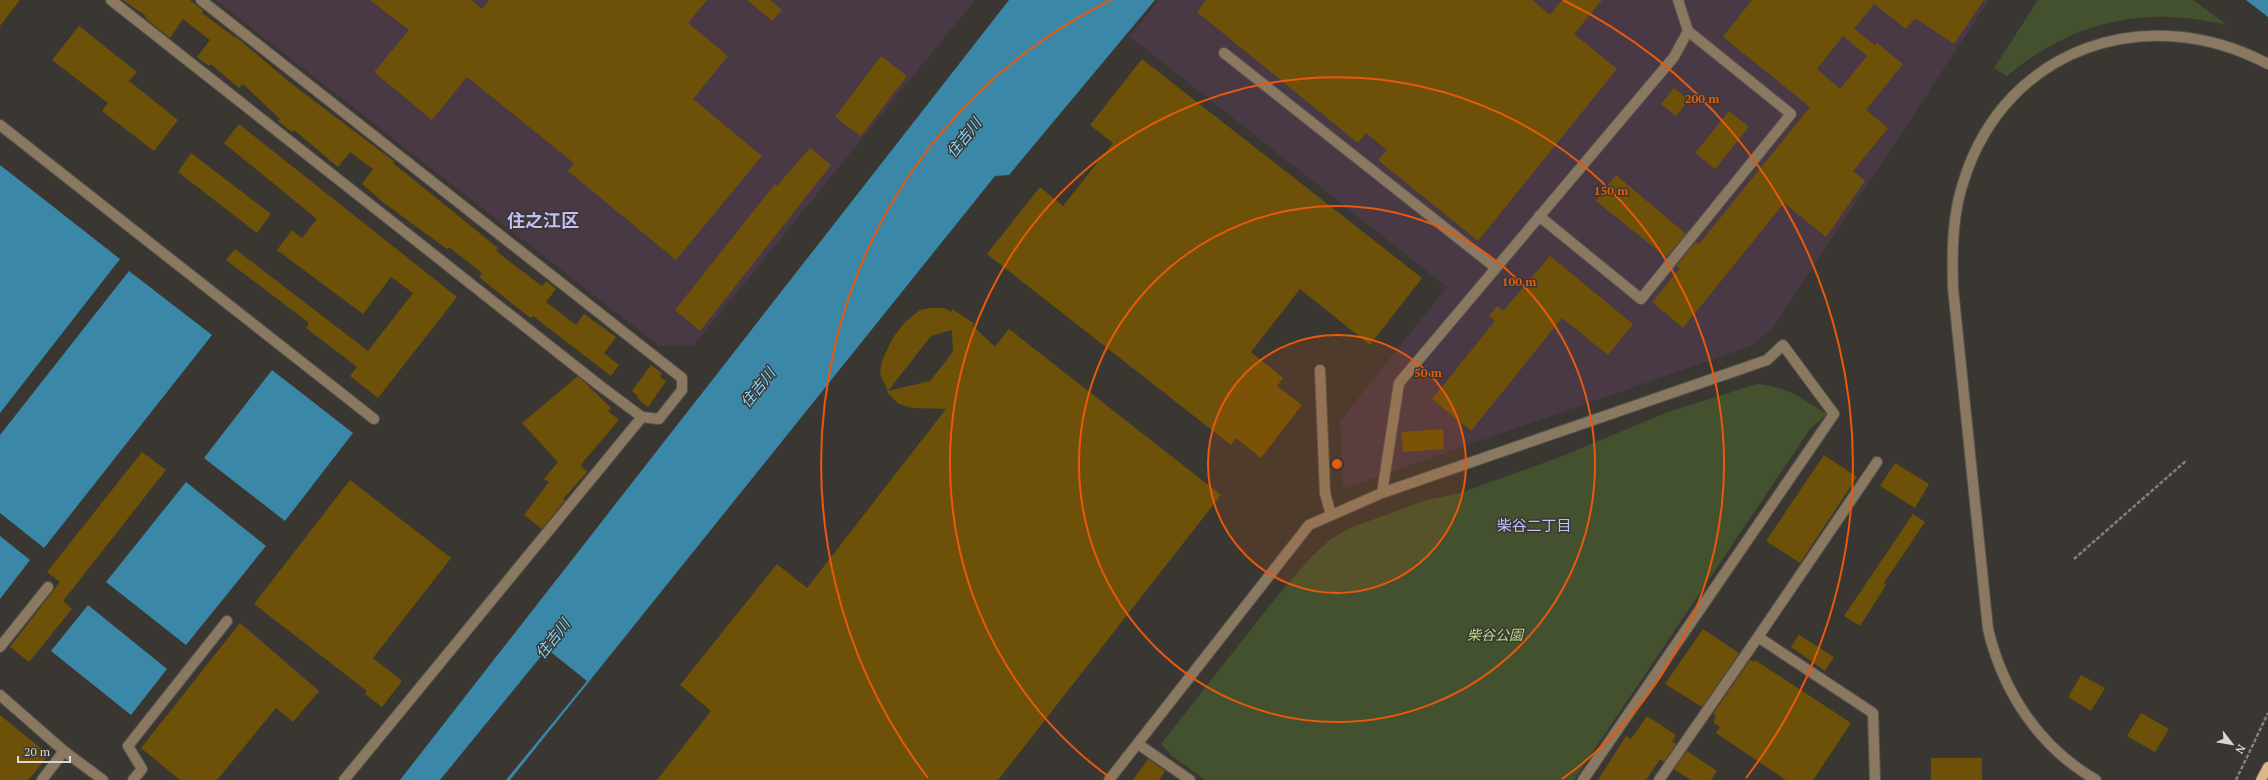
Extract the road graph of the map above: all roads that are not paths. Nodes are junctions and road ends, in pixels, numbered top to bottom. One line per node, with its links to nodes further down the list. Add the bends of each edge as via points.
1 (111, 0): 11 (street)
2 (201, 0): 11 (street, via 682,378 682,390 660,419)
3 (1678, 0): 4 (street)
4 (1688, 30): 8 (street, via 1674,57); 8 (street, via 1791,114 1641,299)
5 (1224, 53): 9 (street)
6 (2268, 64): 32 (street, via 2243,52 2204,40 2139,35 2098,44 2066,57 2044,70 2020,90 1985,132 1963,181 1954,224 1953,288 1985,613 1992,644 2008,687 2034,726 2066,759)
7 (0, 126): 12 (street)
8 (1539, 216): 9 (street)
9 (1496, 268): 14 (street, via 1399,383)
10 (1320, 370): 15 (street, via 1325,493)
11 (642, 417): 26 (street)
12 (374, 418)
13 (1877, 462): 18 (street)
14 (1382, 493): 15 (street); 29 (street, via 1767,360 1783,345 1834,414)
15 (1331, 515): 21 (street, via 1309,525)
16 (48, 587): 19 (street)
17 (228, 621): 25 (street, via 128,746 142,769)
18 (1758, 637): 30 (street); 31 (street, via 1873,713)
19 (0, 647)
20 (0, 696): 22 (street)
21 (1138, 744): 27 (street); 28 (street)
22 (64, 751): 23 (street); 24 (street)
23 (42, 780)
24 (103, 780)
25 (133, 780)
26 (344, 780)
27 (1109, 780)
28 (1190, 780)
29 (1582, 780)
30 (1659, 780)
31 (1875, 780)
32 (2096, 780)

